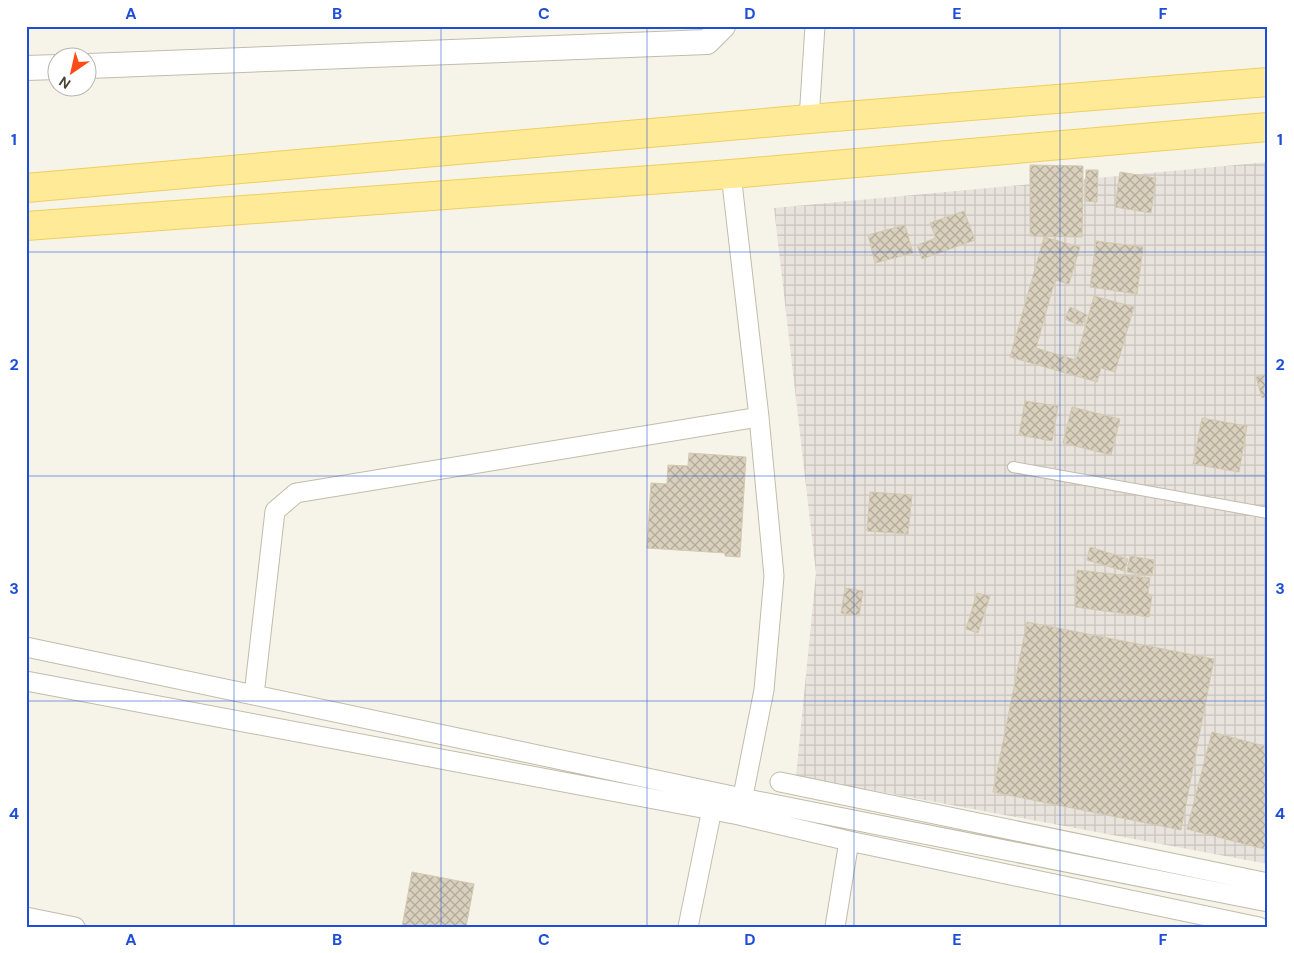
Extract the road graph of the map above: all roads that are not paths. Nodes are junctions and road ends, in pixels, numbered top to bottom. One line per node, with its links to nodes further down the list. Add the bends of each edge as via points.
1 (723, 26): 3 (street, via 707,42)
2 (815, 26): 7 (street)
3 (98, 66)
4 (48, 67): 5 (street)
5 (26, 68)
6 (1268, 82): 7 (main road)
7 (809, 119): 10 (main road)
8 (1268, 127): 9 (main road)
9 (731, 174): 11 (main road); 12 (street)
10 (26, 188)
11 (26, 226)
12 (759, 417): 17 (street, via 296,493 275,511); 19 (street, via 774,576 764,690)
13 (1013, 467): 14 (lane)
14 (1268, 513)
15 (26, 648): 17 (street)
16 (26, 681): 20 (street)
17 (254, 695): 19 (street)
18 (780, 782): 22 (street)
19 (741, 806): 20 (street); 21 (street); 23 (street)
20 (712, 810): 26 (street)
21 (849, 841): 27 (street); 28 (street)
22 (1268, 882)
23 (1268, 902)
24 (26, 917): 25 (street)
25 (75, 927)
26 (688, 927)
27 (835, 927)
28 (1259, 927)

